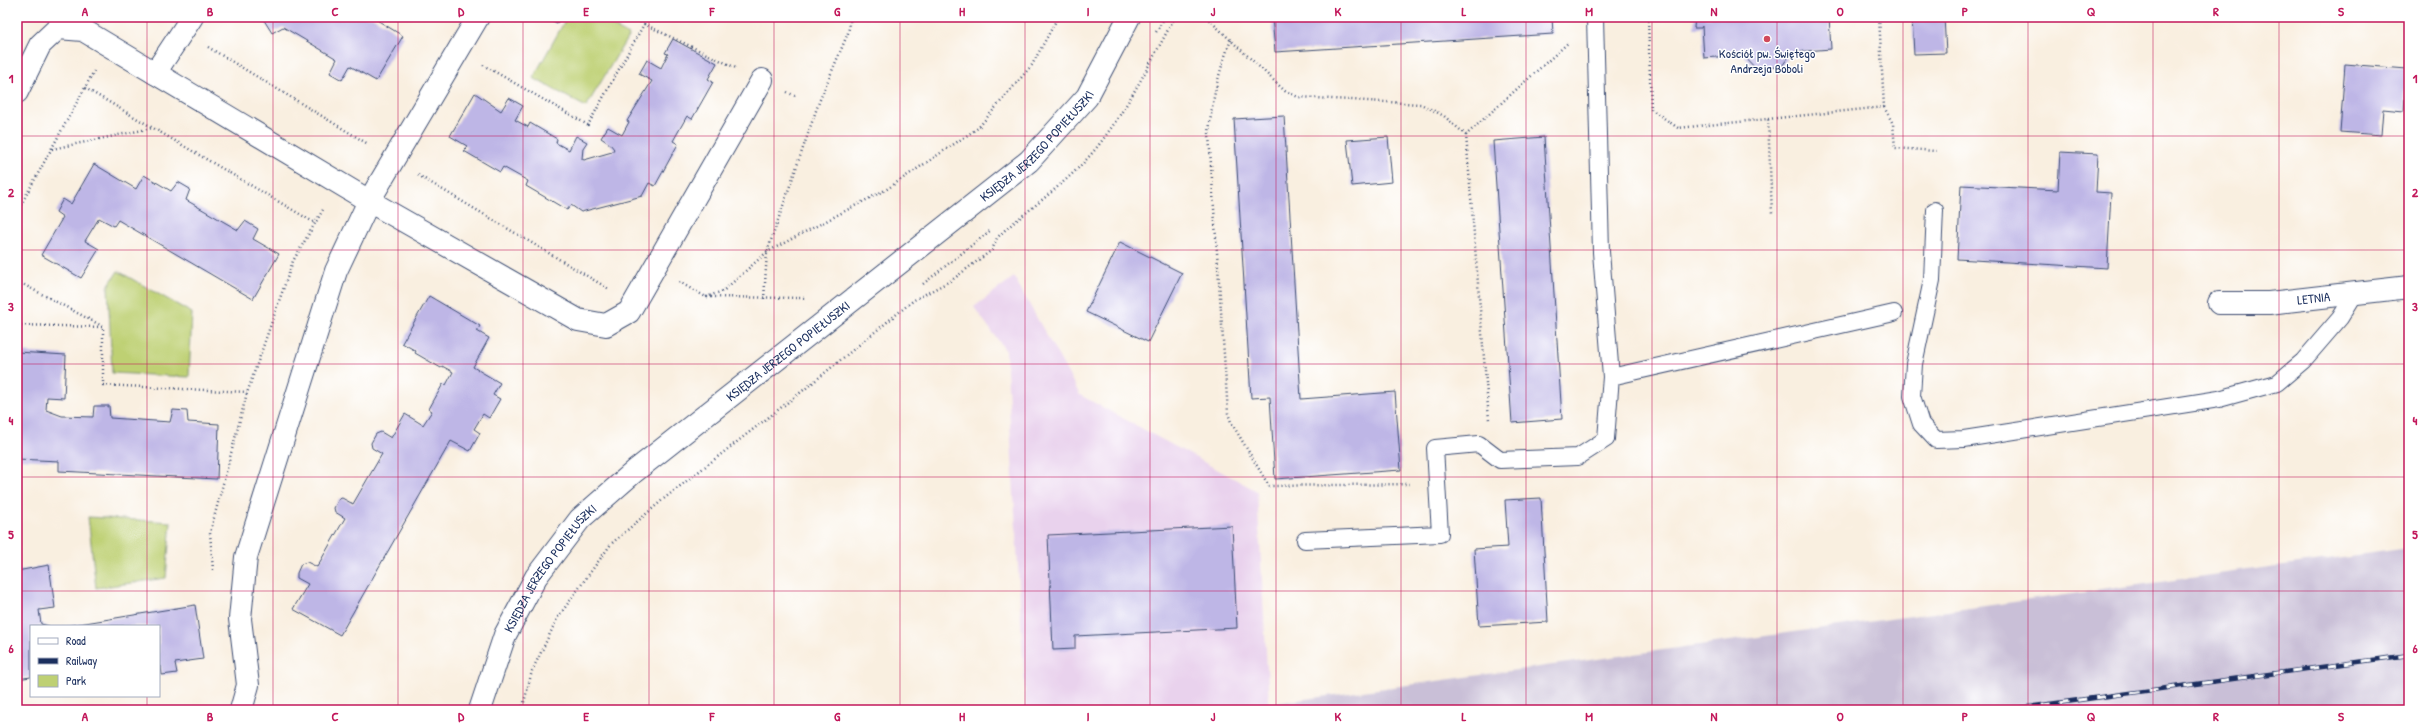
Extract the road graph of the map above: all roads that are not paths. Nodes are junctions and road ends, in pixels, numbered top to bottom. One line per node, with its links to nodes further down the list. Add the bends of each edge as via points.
1 (192, 17): 5 (street)
2 (478, 17): 8 (street)
3 (1129, 17): 17 (street, KSIĘDZA JERZEGO POPIEŁUSZKI, via 1087,97 1029,161 635,471 580,519 532,584 505,635)
4 (1595, 19): 14 (lane, via 1601,252)
5 (155, 73): 7 (street, via 84,30 58,28 40,45); 8 (street)
6 (762, 80): 8 (street, via 629,312 606,325 578,320)
7 (17, 92)
8 (369, 201): 16 (street, via 336,271 246,557 240,619 248,685)
9 (1935, 210): 11 (lane, via 1932,280 1914,364 1912,396 1921,424 1936,440 1964,439 2212,400 2277,383 2303,361 2340,318)
10 (2409, 287): 11 (street, LETNIA)
11 (2356, 292): 12 (street, LETNIA, via 2269,303)
12 (2219, 303)
13 (1894, 314): 14 (lane)
14 (1611, 377): 15 (lane, via 1606,439 1578,457 1500,460 1479,444 1435,448 1440,534)
15 (1305, 540)
16 (242, 710)
17 (480, 710)

